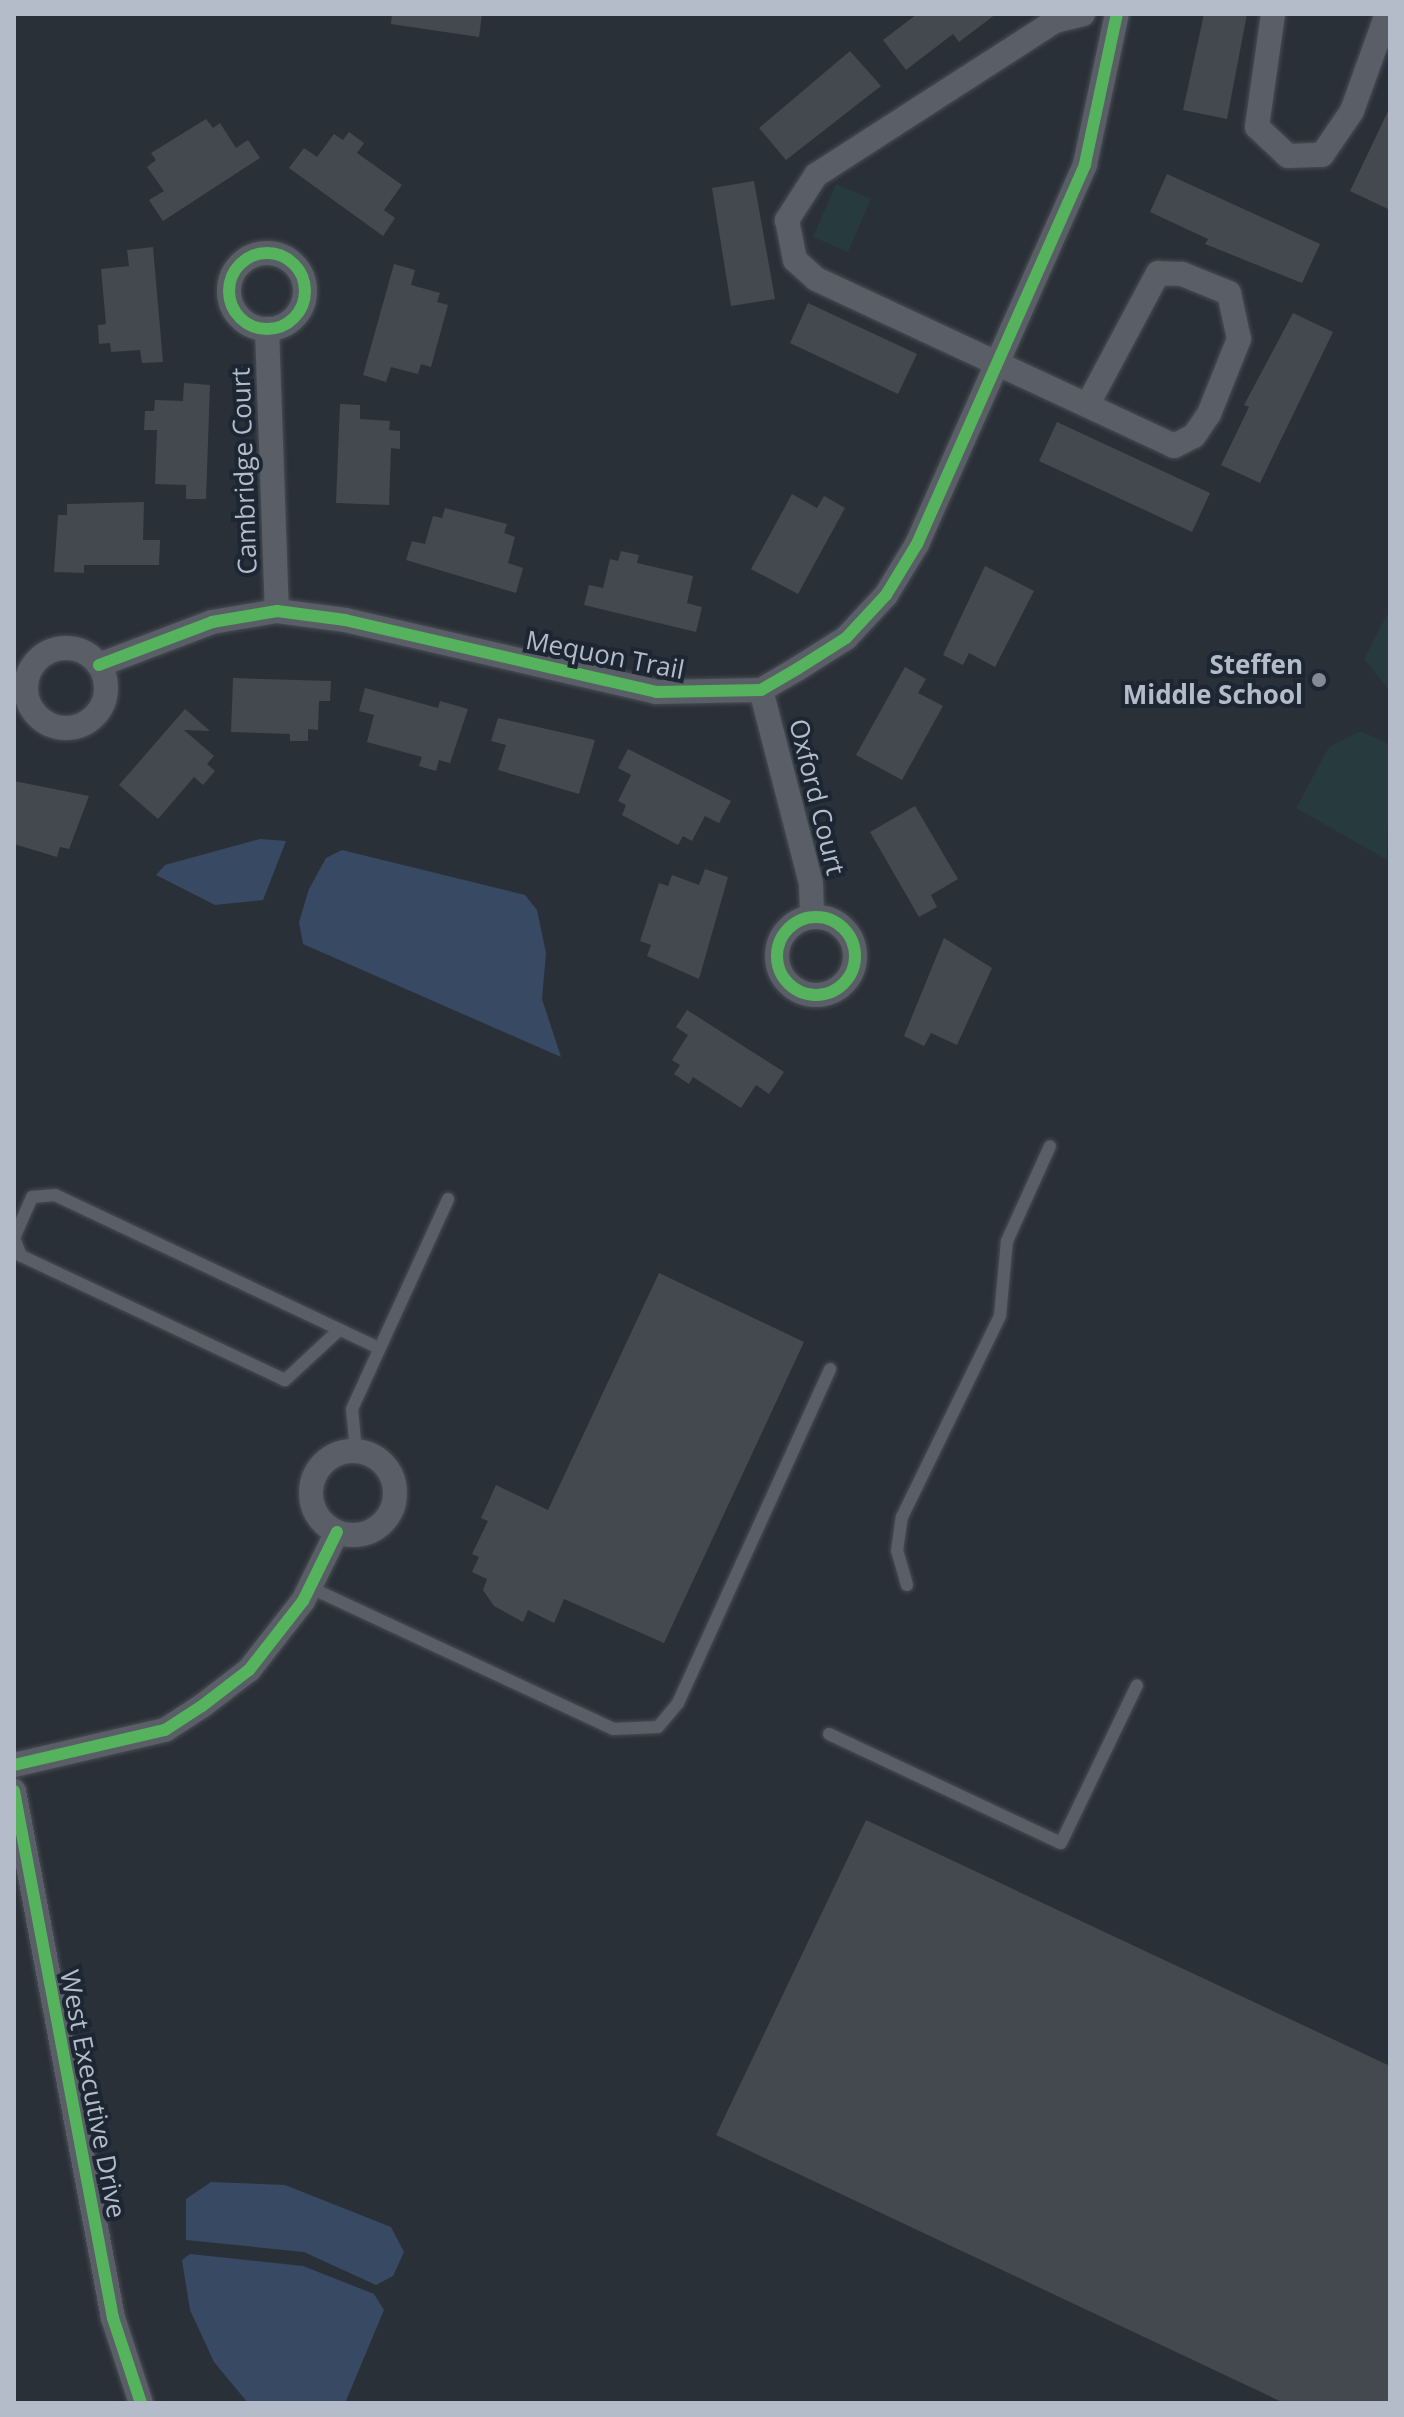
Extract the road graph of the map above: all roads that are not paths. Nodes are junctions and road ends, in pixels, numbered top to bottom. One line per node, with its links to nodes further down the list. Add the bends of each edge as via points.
1 (1083, 14): 6 (street, via 1055,21 816,175 787,220 795,260 816,279)
2 (1117, 14): 6 (street, via 1085,164)
3 (1273, 14): 4 (street, via 1257,127 1288,156 1322,155 1352,111)
4 (1387, 14)
5 (267, 329): 8 (street, Cambridge Court)
6 (996, 366): 7 (street); 10 (street, via 917,544 886,595 846,638)
7 (1088, 404): 7 (street, via 1174,446 1194,436 1239,339 1229,293 1182,274 1158,273)
8 (277, 611): 9 (street, Mequon Trail, via 212,622); 10 (street, Mequon Trail, via 345,620 656,692)
9 (99, 665)
10 (761, 690): 11 (street, Oxford Court, via 811,884)
11 (812, 917)
12 (1050, 1146): 19 (lane, via 1007,1241 1000,1316 902,1517 897,1551)
13 (448, 1199): 15 (lane)
14 (339, 1330): 14 (lane, via 55,1195 32,1197 14,1238 21,1256 285,1380); 15 (lane)
15 (377, 1347): 17 (lane, via 352,1409)
16 (830, 1369): 20 (lane, via 678,1703 658,1727 613,1729)
17 (356, 1451): 18 (street, via 331,1457 314,1477 312,1503); 18 (street, via 382,1463 395,1489 394,1503 379,1527 366,1533)
18 (337, 1532): 20 (street)
19 (907, 1585)
20 (309, 1587): 23 (street, via 249,1670 165,1730)
21 (1137, 1685): 22 (lane, via 1061,1843)
22 (829, 1734)
23 (14, 1765)
24 (14, 1791): 25 (street, West Executive Drive, via 113,2318)
25 (141, 2403)

